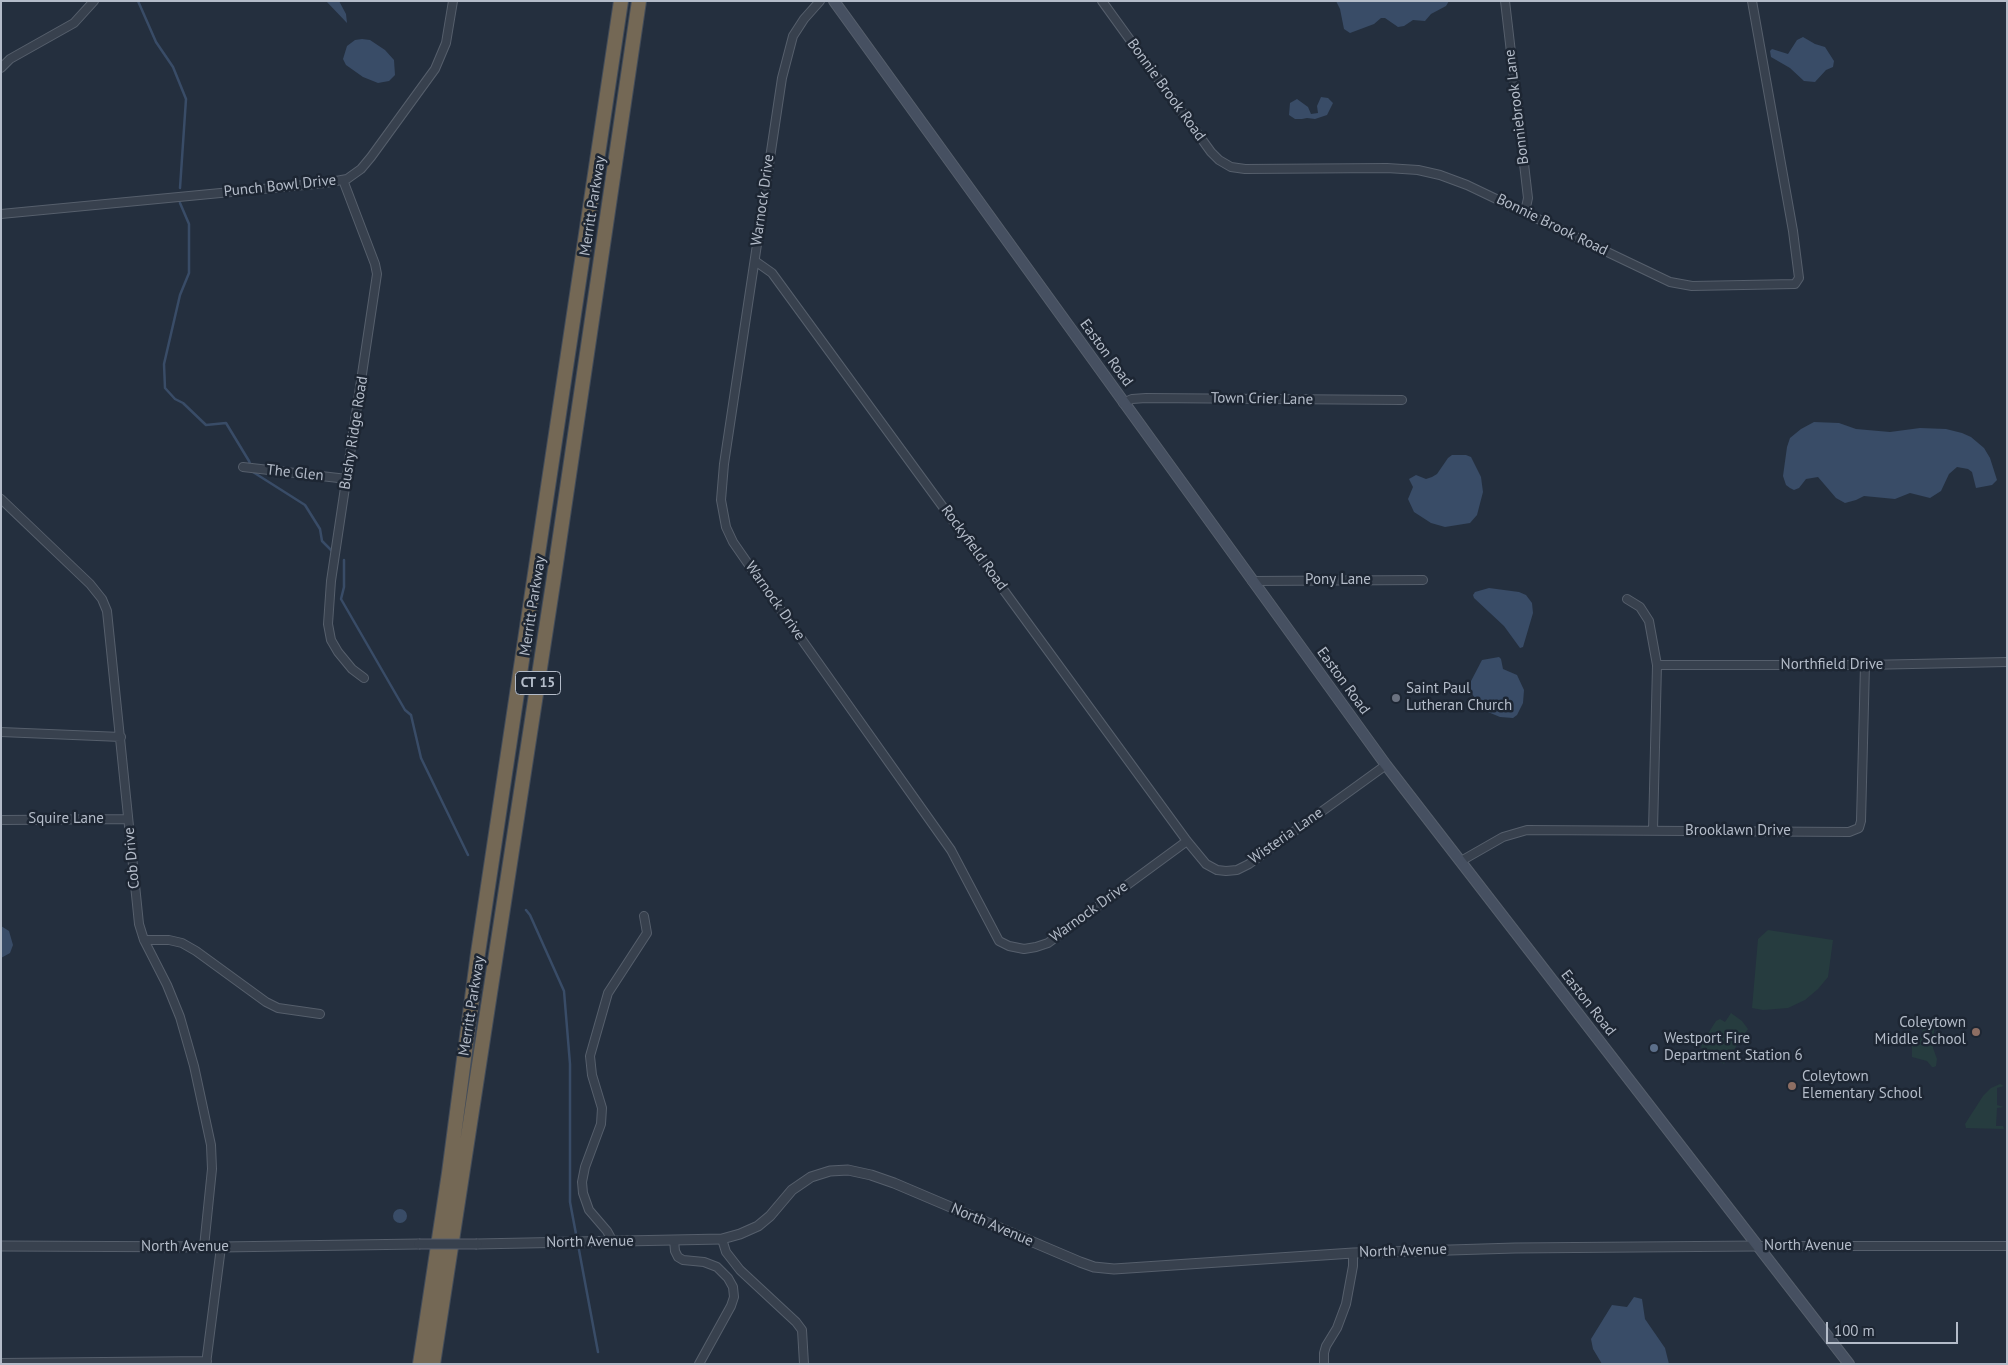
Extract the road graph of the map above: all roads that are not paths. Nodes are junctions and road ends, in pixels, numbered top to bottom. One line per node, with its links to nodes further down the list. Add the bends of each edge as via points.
1 (94, 1): 10 (street, via 74,23 10,59)
2 (453, 1): 11 (street, Punch Bowl Drive, via 446,44 435,69 371,157 356,173)
3 (621, 1): 49 (highway, Merritt Parkway / CT 15, via 478,953)
4 (639, 1): 50 (highway, Merritt Parkway / CT 15)
5 (820, 1): 14 (street, Warnock Drive, via 796,30 787,52)
6 (834, 1): 16 (main road, Easton Road)
7 (1102, 1): 12 (street, Bonnie Brook Road, via 1211,152 1224,164 1245,169 1418,170 1467,185)
8 (1506, 1): 12 (street, Bonniebrook Lane, via 1528,198)
9 (1752, 1): 12 (street, Bonnie Brook Road, via 1793,231 1799,278 1795,284 1692,286 1676,283)
10 (1, 68)
11 (343, 180): 13 (street, Punch Bowl Drive); 18 (street, Bushy Ridge Road, via 377,274)
12 (1525, 212)
13 (1, 214)
14 (755, 261): 33 (street, Rockyfield Road, via 772,273); 33 (street, Warnock Drive, via 722,480 721,500 726,527 751,568 951,850 999,941 1024,949 1048,943)
15 (1399, 400): 16 (street, Town Crier Lane, via 1146,398)
16 (1123, 403): 21 (main road, Easton Road)
17 (244, 467): 18 (street, The Glen)
18 (347, 479): 26 (street, Bushy Ridge Road, via 331,581 328,630 342,657)
19 (1, 499): 28 (street, Cob Drive, via 84,578 104,602)
20 (1423, 580): 21 (street, Pony Lane)
21 (1252, 581): 29 (main road, Easton Road)
22 (1627, 600): 24 (street, via 1640,607 1649,621)
23 (2007, 662): 25 (street, Northfield Drive)
24 (1657, 664): 25 (street, Northfield Drive); 32 (street)
25 (1865, 665): 32 (street, Brooklawn Drive, via 1859,828 1849,832)
26 (364, 678)
27 (1, 732): 28 (street)
28 (121, 737): 30 (street, Cob Drive)
29 (1386, 766): 33 (street, Wisteria Lane, via 1236,870 1213,868); 34 (main road, Easton Road)
30 (128, 819): 31 (street, Squire Lane); 36 (street, Cob Drive, via 136,909)
31 (3, 820)
32 (1653, 830): 34 (street, Brooklawn Drive, via 1527,830 1497,840)
33 (1187, 841)
34 (1460, 862): 42 (main road, Easton Road)
35 (644, 916): 40 (street, via 647,933 608,993 590,1056 602,1108 601,1124 585,1167 583,1193 589,1210)
36 (144, 940): 37 (street, via 182,943 266,1002 278,1008); 44 (street, Cob Drive, via 180,1017 206,1120 212,1163)
37 (320, 1014)
38 (722, 1239): 39 (street, North Avenue); 46 (street, North Avenue, via 758,1226 792,1190 811,1177 848,1170 894,1183 1068,1258 1100,1268 1131,1269); 52 (street, via 726,1252 740,1270 802,1330)
39 (674, 1240): 40 (street, North Avenue); 51 (street, via 678,1257 717,1267 733,1287 731,1306)
40 (613, 1242): 45 (street, North Avenue, bridge)
41 (1, 1246): 44 (street, North Avenue)
42 (1758, 1246): 43 (street, North Avenue); 46 (street, North Avenue); 54 (main road, Easton Road)
43 (2007, 1246)
44 (204, 1247): 45 (street, North Avenue)
45 (221, 1247): 47 (street)
46 (1353, 1253): 53 (street, via 1346,1304 1326,1346)
47 (206, 1362): 48 (street)
48 (1, 1363)
49 (420, 1364)
50 (433, 1364)
51 (700, 1364)
52 (804, 1364)
53 (1324, 1364)
54 (1849, 1364)

